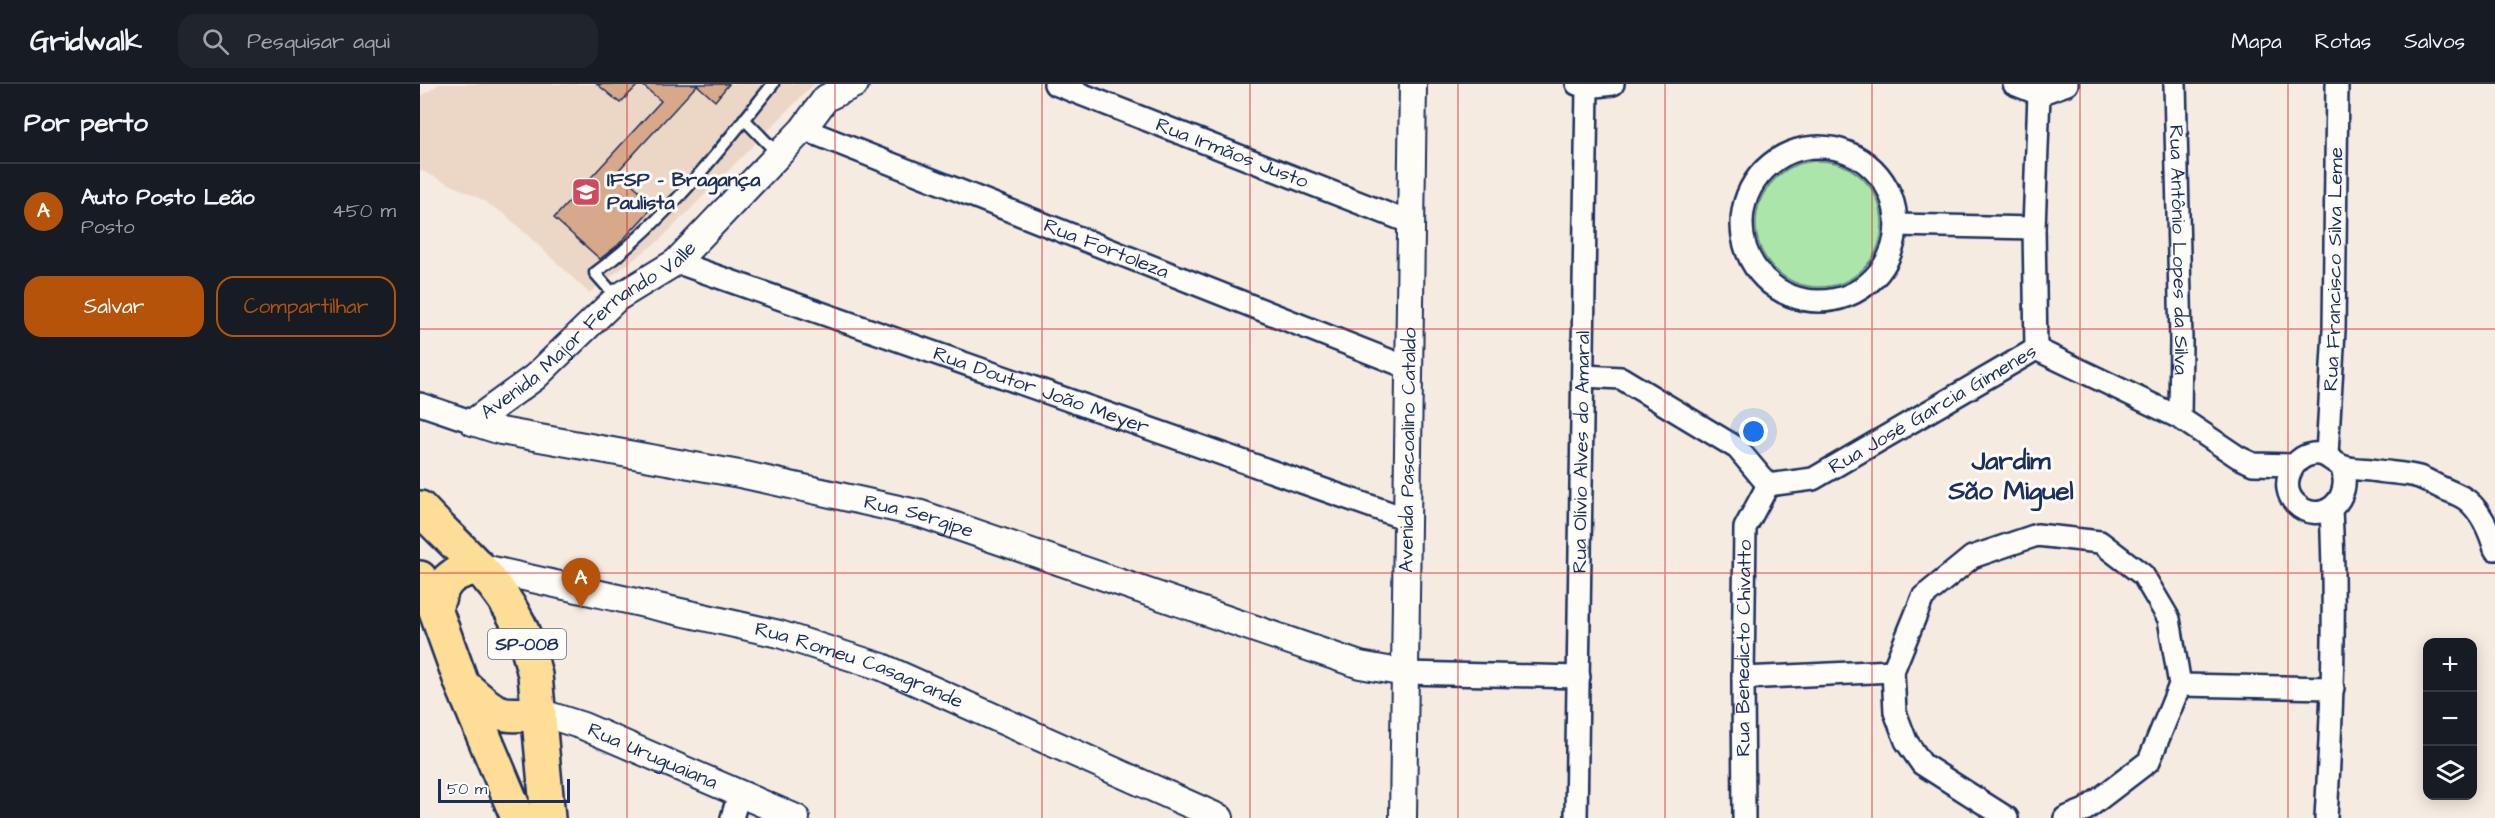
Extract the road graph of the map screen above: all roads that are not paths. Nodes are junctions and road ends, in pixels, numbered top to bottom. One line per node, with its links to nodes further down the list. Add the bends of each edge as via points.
1 (773, 84): 12 (lane)
2 (855, 84): 13 (street, Avenida Major Fernando Valle, via 826,98)
3 (1055, 84): 15 (street, Rua Irmãos Justo)
4 (1413, 84): 15 (street, Avenida Pascoalino Cataldo)
5 (1613, 84): 10 (street)
6 (2014, 84): 11 (street)
7 (2067, 84): 11 (street)
8 (2175, 84): 24 (street, Rua Antônio Lopes da Silva)
9 (2337, 84): 26 (street, Rua Francisco Silva Leme)
10 (1582, 86): 22 (street, Rua Olívio Alves do Amaral)
11 (2039, 94): 17 (street)
12 (744, 119): 14 (lane); 19 (lane, via 680,198 595,273)
13 (803, 129): 14 (street, Avenida Major Fernando Valle); 21 (street, Rua Fortoleza)
14 (778, 154): 18 (street, Avenida Major Fernando Valle)
15 (1411, 223): 21 (street, Avenida Pascoalino Cataldo)
16 (1896, 225): 16 (street, via 1893,200 1881,178 1862,160 1839,150 1814,147 1789,153 1768,167 1752,186 1743,210 1742,236 1750,260 1766,280 1787,294 1811,301 1837,299 1860,289 1879,272 1892,250); 17 (street)
17 (2034, 228): 20 (street)
18 (676, 262): 19 (street, Avenida Major Fernando Valle); 31 (street, Rua Doutor João Meyer)
19 (617, 298): 25 (street, Avenida Major Fernando Valle, via 535,377)
20 (2036, 349): 24 (street, Rua José Garcia Gimenes); 28 (street, Rua José Garcia Gimenes, via 1813,479)
21 (1409, 368): 31 (street, Avenida Pascoalino Cataldo)
22 (1584, 376): 28 (street, via 1622,378 1737,448); 38 (street, Rua Olívio Alves do Amaral)
23 (420, 404): 25 (street, Rua Sergipe)
24 (2180, 418): 27 (street, Rua José Garcia Gimenes, via 2253,464)
25 (472, 422): 37 (street, Rua Sergipe, via 921,514 1360,665)
26 (2334, 461): 27 (street, via 2314,454); 30 (street, via 2346,477 2340,501); 32 (street, via 2420,477 2468,501 2490,530)
27 (2293, 465): 30 (street, via 2288,490 2294,502 2305,510)
28 (1768, 485): 39 (street, Rua Benedicto Chivatto, via 1745,528)
29 (420, 508): 33 (main road, SP-008)
30 (2331, 509): 42 (street)
31 (1407, 519): 37 (street, Avenida Pascoalino Cataldo)
32 (2495, 549)
33 (479, 567): 35 (main road, via 459,571 447,579); 43 (main road, SP-008, via 517,620 531,656); 48 (street, Rua Romeu Casagrande, via 779,634 882,667)
34 (420, 578): 35 (main road)
35 (435, 609): 40 (main road)
36 (1893, 671): 39 (street); 41 (street, via 1923,597 1972,557 2037,535 2100,542 2143,575 2169,619); 52 (street, via 1895,712 1906,741 1922,764)
37 (1405, 673): 38 (street); 49 (street, Avenida Pascoalino Cataldo)
38 (1579, 677): 50 (street, Rua Olívio Alves do Amaral)
39 (1743, 678): 51 (street, Rua Benedicto Chivatto)
40 (462, 684): 43 (main road, via 499,714); 45 (main road)
41 (2180, 685): 42 (street); 53 (street, via 2149,761 2085,810)
42 (2333, 688): 54 (street)
43 (538, 712): 44 (street, Rua Uruguaiana, via 583,726); 46 (main road, SP-008)
44 (736, 806): 47 (street, Rua Uruguaiana)
45 (518, 818)
46 (548, 818)
47 (796, 818)
48 (1220, 818)
49 (1403, 818)
50 (1576, 818)
51 (1744, 818)
52 (2007, 818)
53 (2065, 818)
54 (2326, 818)

